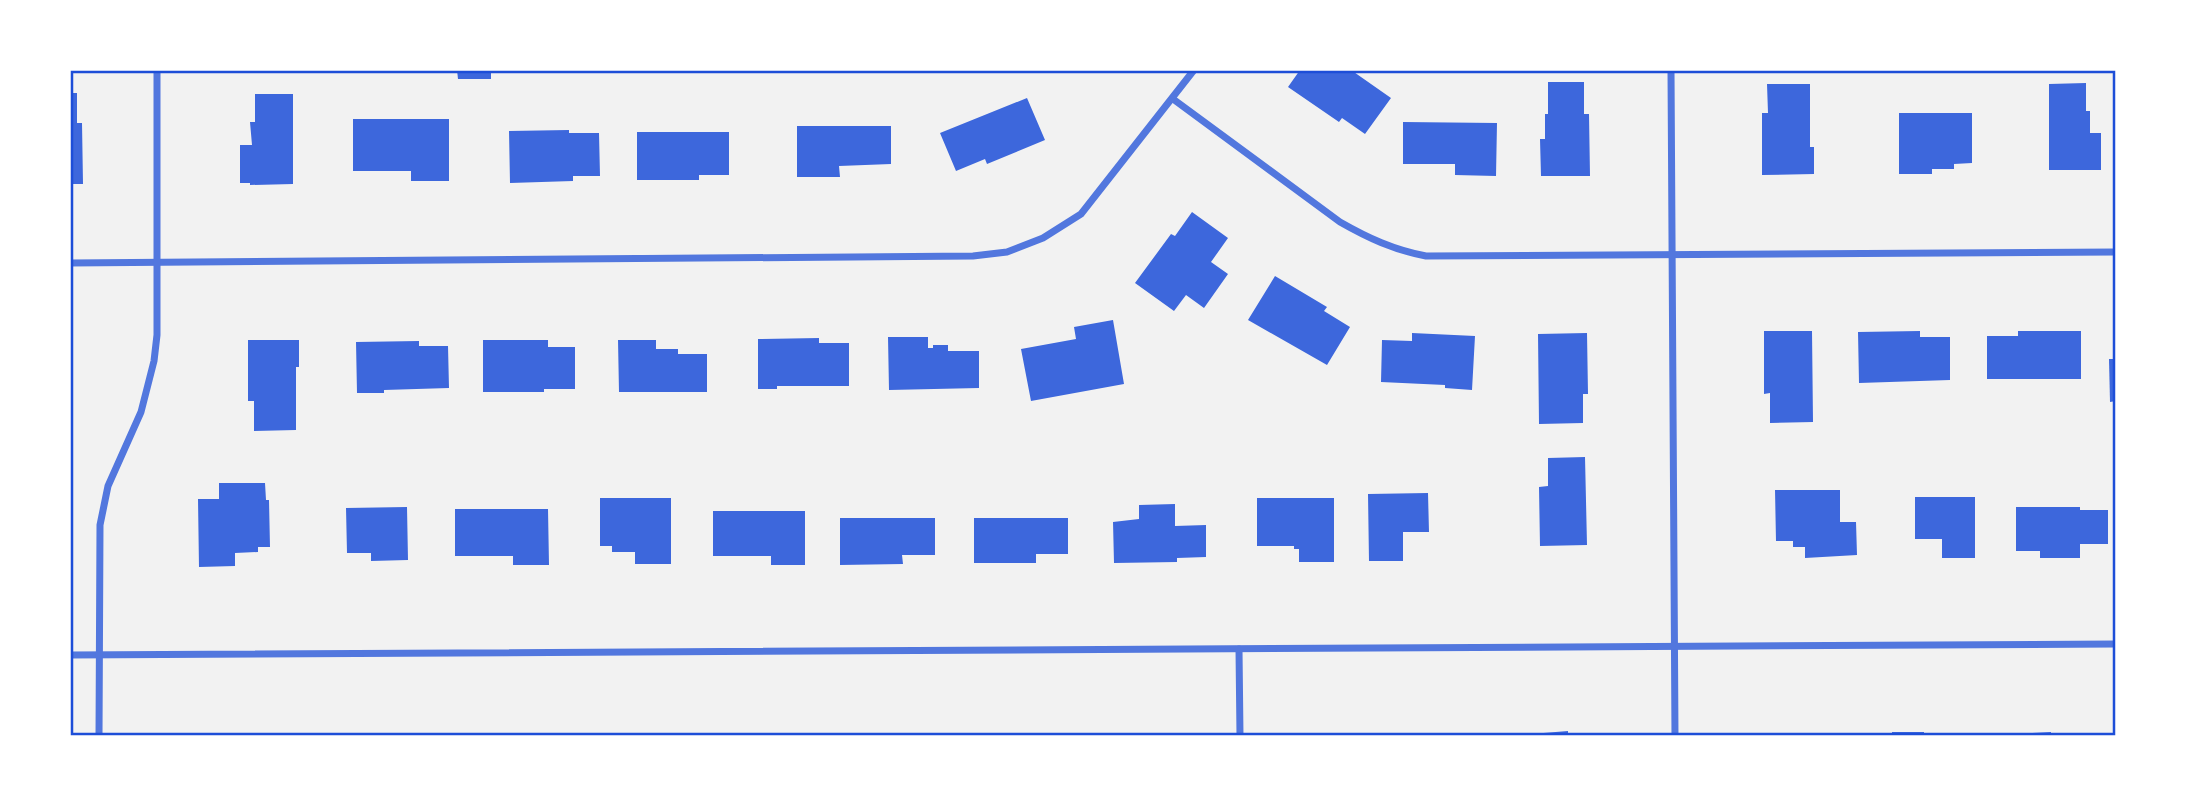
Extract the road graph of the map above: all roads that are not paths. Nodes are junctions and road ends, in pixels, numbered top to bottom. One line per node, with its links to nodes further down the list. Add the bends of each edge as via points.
1 (157, 70): 7 (street)
2 (1194, 70): 4 (street)
3 (1671, 70): 6 (street)
4 (1172, 99): 6 (street, via 1339,222 1400,251 1426,256); 7 (street, via 1081,214 1043,239 1007,252 973,256)
5 (2116, 252): 6 (street)
6 (1672, 254): 10 (street)
7 (158, 262): 8 (street); 12 (street, via 157,335 149,385 108,486 100,525)
8 (70, 263)
9 (2116, 644): 10 (street)
10 (1674, 646): 11 (street); 16 (street)
11 (1239, 649): 12 (street); 15 (street)
12 (99, 654): 13 (street); 14 (street)
13 (70, 655)
14 (99, 736)
15 (1240, 736)
16 (1675, 736)

